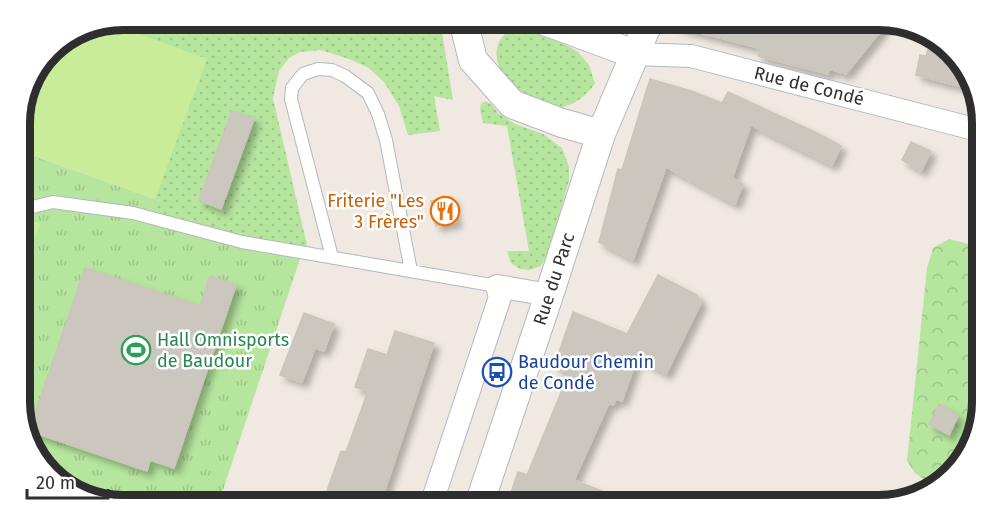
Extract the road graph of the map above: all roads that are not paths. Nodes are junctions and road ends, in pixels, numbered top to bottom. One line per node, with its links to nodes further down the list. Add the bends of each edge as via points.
1 (466, 30): 6 (street, via 473,60 512,104)
2 (569, 30): 4 (street)
3 (645, 30): 4 (street, Rue du Parc)
4 (634, 54): 5 (street, Rue de Condé, via 691,56); 6 (street, Rue du Parc)
5 (972, 128)
6 (601, 134): 11 (street, Rue du Parc)
7 (30, 208): 8 (lane, via 53,202 133,213 242,242)
8 (332, 257): 9 (lane); 9 (lane, via 291,99 292,88 303,74 318,69 345,76 368,93 378,114)
9 (411, 271): 10 (lane)
10 (497, 286): 11 (street); 12 (street, via 500,297)
11 (549, 296): 13 (street, Rue du Parc)
12 (434, 495)
13 (482, 495)

